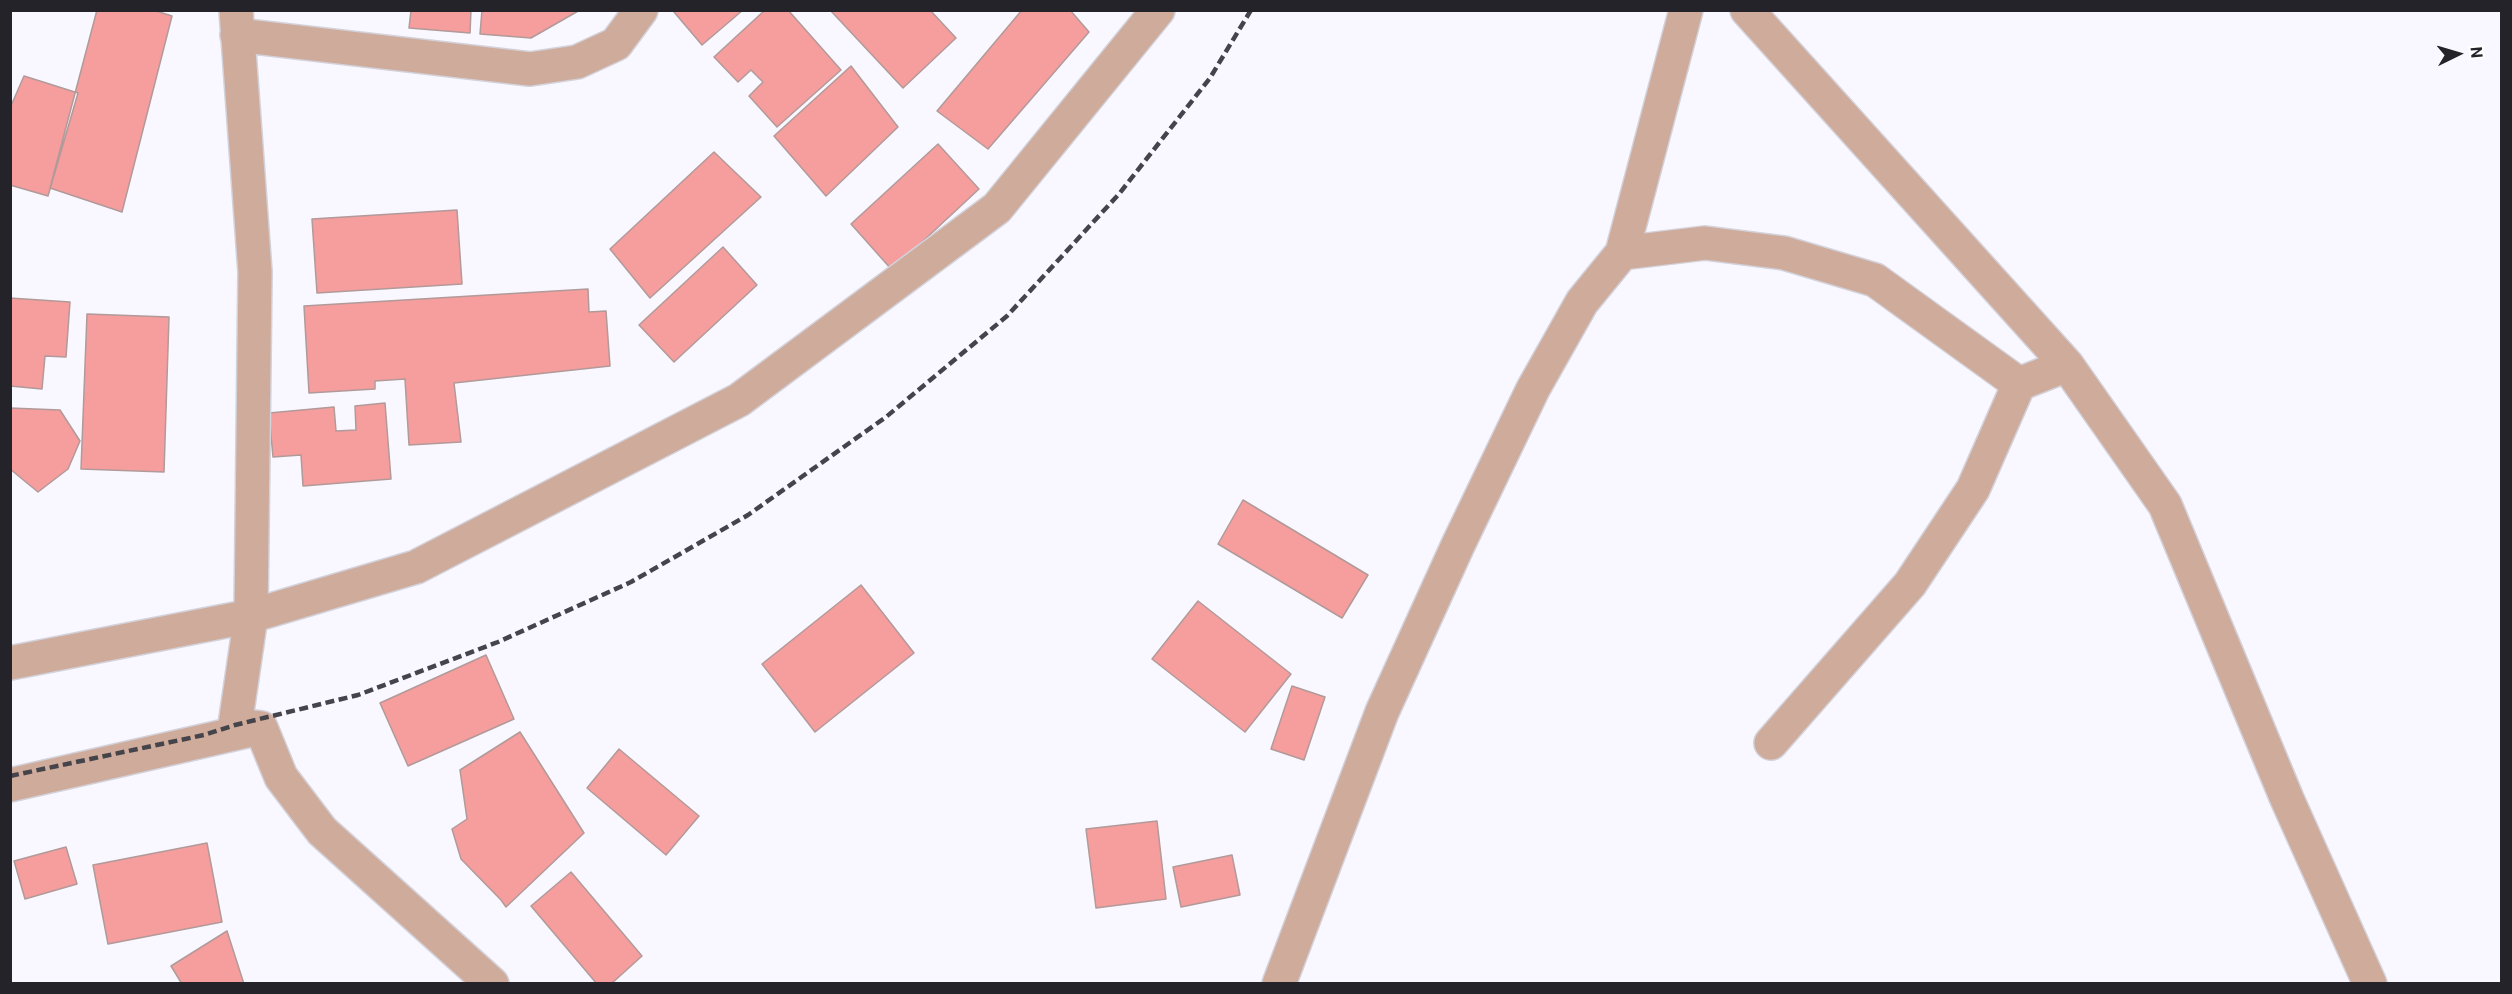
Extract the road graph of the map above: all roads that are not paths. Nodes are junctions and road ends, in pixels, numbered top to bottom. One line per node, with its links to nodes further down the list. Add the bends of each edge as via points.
1 (641, 10): 5 (street, via 616,44 577,62 530,69)
2 (1158, 10): 9 (street, via 997,208 739,400 416,567)
3 (1686, 10): 6 (street)
4 (1747, 10): 7 (street)
5 (236, 23): 9 (street, via 255,272)
6 (1622, 253): 8 (street, via 1705,243 1784,253 1875,280); 15 (street, via 1582,302 1458,545 1382,712)
7 (2067, 365): 8 (street); 16 (street, via 2166,505)
8 (2019, 384): 12 (street, via 1973,489 1910,584)
9 (251, 616): 10 (street); 11 (street, via 235,725)
10 (10, 663)
11 (261, 728): 13 (street); 14 (street, via 281,777 322,831)
12 (1771, 743)
13 (10, 785)
14 (492, 984)
15 (1279, 984)
16 (2370, 984)

